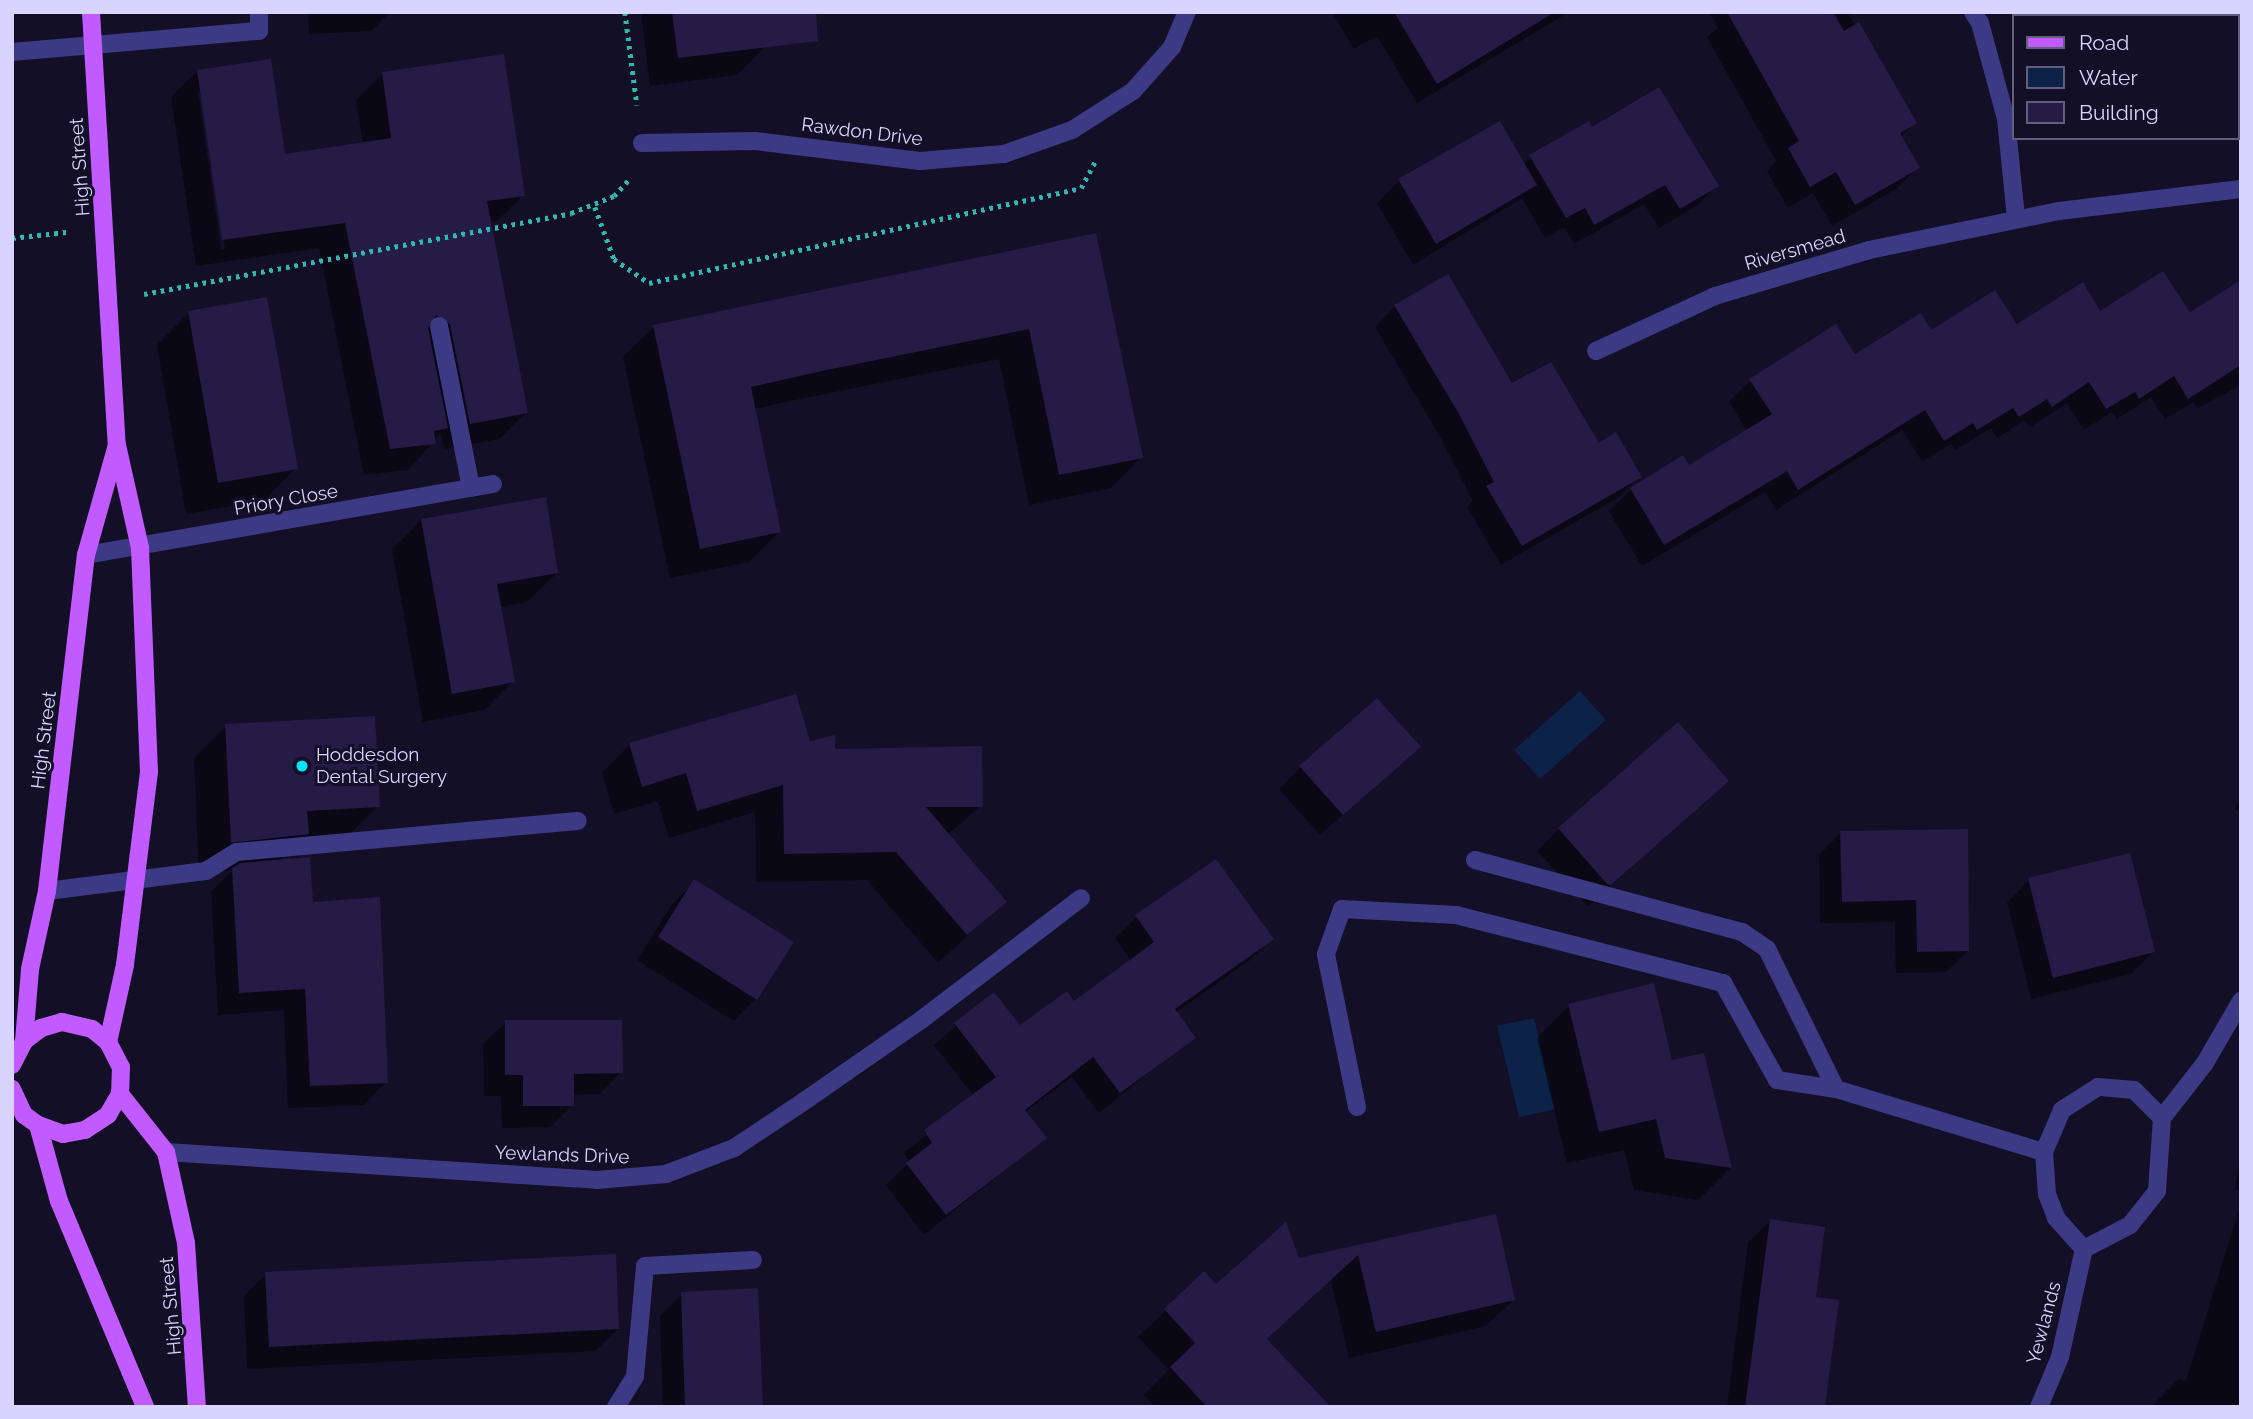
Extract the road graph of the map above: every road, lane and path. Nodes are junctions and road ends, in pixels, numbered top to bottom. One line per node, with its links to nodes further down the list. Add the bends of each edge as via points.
1 (91, 12): 6 (main road, High Street)
2 (259, 12): 6 (street, via 260,31)
3 (625, 12): 8 (path)
4 (1186, 12): 8 (street, Rawdon Drive, via 1172,47 1156,68 1109,110 1072,131 1004,154 920,161 755,141)
5 (1973, 12): 12 (street, via 2006,119)
6 (93, 48): 7 (street); 13 (main road, High Street)
7 (12, 52)
8 (642, 143): 11 (path, via 629,181)
9 (1101, 151): 11 (path, via 1082,188 649,283 614,259)
10 (2241, 189): 12 (street, Riversmead)
11 (594, 207): 15 (path)
12 (2017, 218): 17 (street, Riversmead, via 1869,250 1748,285 1643,326)
13 (106, 229): 14 (path); 15 (main road, High Street)
14 (12, 238)
15 (110, 300): 18 (main road, High Street)
16 (439, 326): 20 (street)
17 (1596, 351)
18 (117, 445): 21 (main road, High Street); 22 (main road, High Street)
19 (493, 484): 20 (street, Priory Close)
20 (471, 488): 21 (street, Priory Close)
21 (140, 548): 22 (street, Priory Close); 25 (main road, High Street, via 149,772)
22 (86, 555): 26 (main road, High Street)
23 (578, 821): 25 (street, via 237,852 206,871)
24 (1475, 860): 33 (street, via 1742,932 1767,949)
25 (136, 879): 26 (street); 30 (main road, High Street, via 125,965)
26 (47, 891): 29 (main road, High Street, via 30,968)
27 (1081, 898): 38 (street, Yewlands Drive, via 921,1020 734,1148 666,1174 597,1180)
28 (2241, 1001): 37 (street, via 2205,1063)
29 (24, 1041): 30 (main road, via 41,1028 62,1022 92,1028); 31 (main road)
30 (108, 1042): 34 (main road, via 121,1067)
31 (12, 1062)
32 (12, 1089): 36 (main road)
33 (1836, 1089): 35 (street, via 1777,1080 1723,983 1456,915 1342,909 1326,954); 39 (street)
34 (120, 1094): 36 (main road, via 108,1115 86,1130 63,1134); 38 (main road, High Street)
35 (1357, 1107)
36 (25, 1118): 42 (main road)
37 (2162, 1118): 39 (street, via 2134,1090 2098,1087 2062,1110); 40 (street, via 2157,1191 2130,1225)
38 (166, 1152): 43 (main road, High Street, via 186,1243)
39 (2044, 1152): 40 (street, via 2047,1194 2056,1219)
40 (2084, 1250): 45 (street, Yewlands, via 2060,1357)
41 (752, 1260): 44 (street, via 645,1266 635,1376)
42 (145, 1407)
43 (197, 1407)
44 (616, 1407)
45 (2039, 1407)

